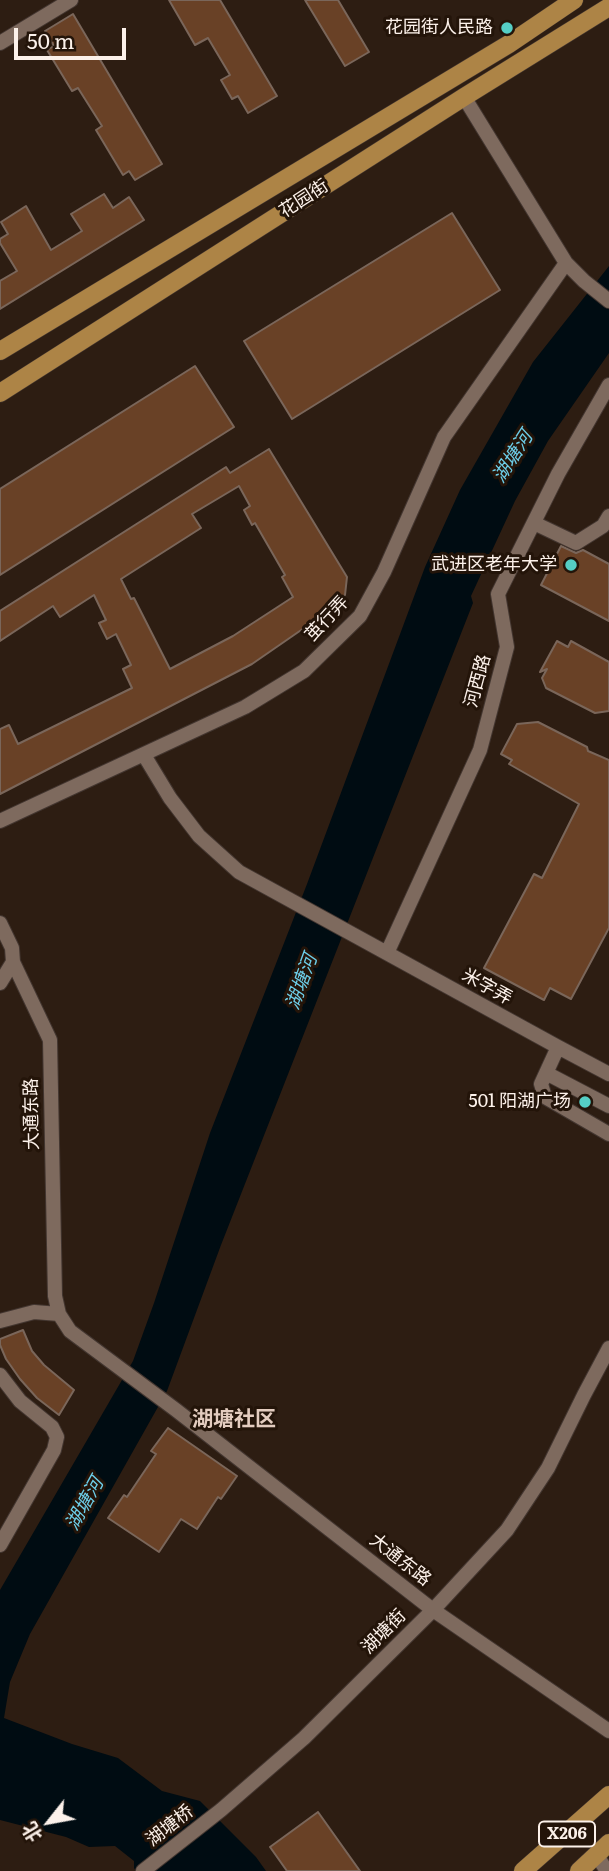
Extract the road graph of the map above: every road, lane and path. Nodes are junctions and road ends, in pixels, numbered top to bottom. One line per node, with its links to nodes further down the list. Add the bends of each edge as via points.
1 (71, 0): 4 (street)
2 (574, 0): 8 (main road, 花园街, via 509,44)
3 (609, 8): 5 (main road, 花园街)
4 (0, 43)
5 (464, 97): 6 (street); 10 (main road, 花园街)
6 (566, 263): 7 (street); 13 (street, 茧行弄, via 444,437 360,616 304,671 244,707)
7 (609, 301)
8 (0, 351)
9 (609, 384): 12 (street, 河西路)
10 (0, 393)
11 (609, 516): 12 (street, via 603,526 576,543)
12 (534, 523): 16 (street, 河西路, via 498,594 507,647 480,750)
13 (144, 755): 14 (street, 茧行弄); 16 (street, 米字弄, via 199,836 239,872)
14 (0, 821)
15 (0, 923): 17 (street, 大通东路, via 12,948)
16 (387, 953): 19 (street, 米字弄)
17 (7, 959): 18 (street); 24 (street, 大通东路, via 50,1040)
18 (0, 984)
19 (558, 1048): 20 (street); 21 (street, 米字弄)
20 (546, 1073): 22 (street); 23 (street, via 541,1084 545,1097)
21 (609, 1074)
22 (609, 1106)
23 (609, 1134)
24 (59, 1314): 25 (street, via 34,1312); 29 (street, 大通东路, via 70,1331)
25 (0, 1321)
26 (609, 1348): 29 (street, 湖塘街, via 548,1468 507,1530)
27 (0, 1375): 28 (street, via 57,1437)
28 (0, 1545)
29 (433, 1610): 30 (street, 大通东路); 32 (street, 湖塘街, via 304,1738)
30 (609, 1731)
31 (609, 1795): 35 (main road, X206)
32 (221, 1810): 34 (street, 湖塘桥)
33 (604, 1857): 36 (main road, X206)
34 (143, 1871)
35 (523, 1871)
36 (579, 1871)

